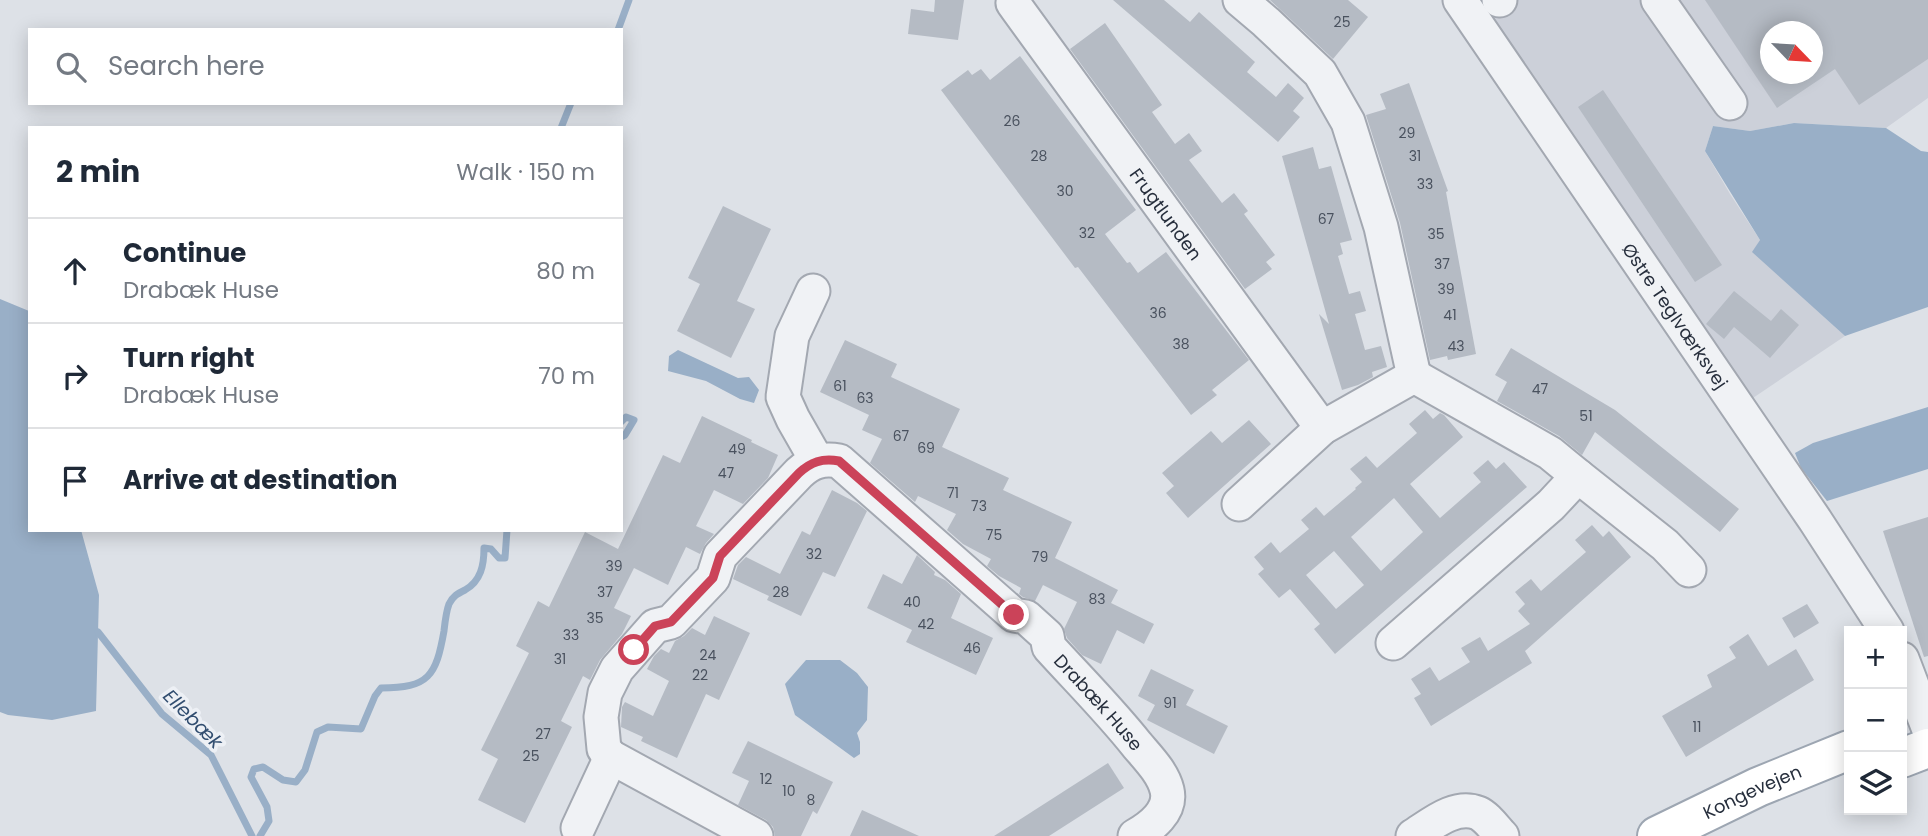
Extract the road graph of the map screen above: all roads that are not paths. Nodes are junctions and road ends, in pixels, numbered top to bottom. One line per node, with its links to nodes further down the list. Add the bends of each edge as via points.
1 (1014, 0): 8 (street, Frugtlunden)
2 (1240, 0): 7 (street, via 1320,73 1348,122 1381,227)
3 (1460, 0): 13 (street, Østre Teglværksvej)
4 (1658, 0): 5 (street)
5 (1730, 103)
6 (813, 291): 9 (street, via 792,336 783,397)
7 (1414, 376): 8 (street); 10 (street, via 1550,453)
8 (1322, 428): 11 (street)
9 (817, 461): 19 (street, via 799,473 720,556 713,578 679,614 671,622 655,626 617,669 605,693 601,717 604,749); 23 (street, Drabæk Huse, via 839,461 1014,615 1026,617 1047,636 1049,647 1158,770 1168,792 1164,810 1152,826)
10 (1578, 476): 12 (street, via 1665,545); 14 (street, via 1551,505)
11 (1239, 504)
12 (1689, 570)
13 (1884, 626)
14 (1392, 643)
15 (1907, 676): 16 (street)
16 (1923, 731): 18 (main road)
17 (1844, 752): 26 (main road, Kongevejen)
18 (1907, 752)
19 (611, 758): 21 (street); 22 (street)
20 (1844, 779): 27 (main road, Kongevejen)
21 (578, 828)
22 (756, 836)
23 (1135, 836)
24 (1413, 836): 25 (street, via 1461,809 1480,814)
25 (1502, 836)
26 (1657, 836)
27 (1707, 836)

